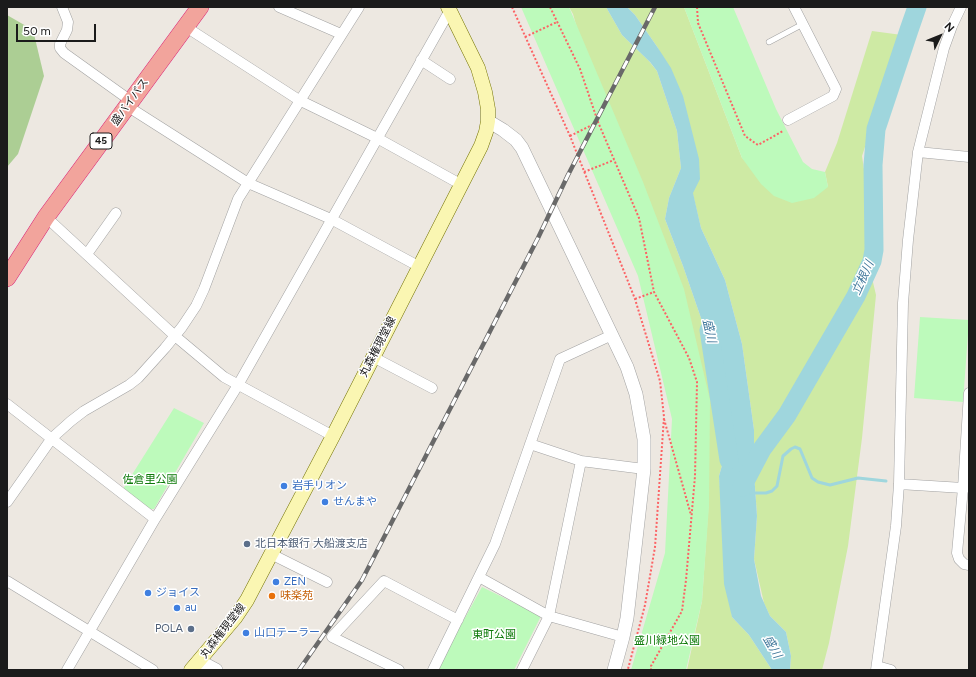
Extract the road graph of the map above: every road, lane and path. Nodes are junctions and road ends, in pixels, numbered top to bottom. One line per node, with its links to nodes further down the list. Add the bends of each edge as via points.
1 (62, 7): 19 (street, via 68,22 60,48)
2 (200, 7): 12 (highway, 盛バイパス / 45)
3 (279, 7): 13 (street)
4 (359, 7): 13 (street)
5 (550, 7): 10 (path)
6 (697, 7): 23 (path, via 698,23 745,136 758,145)
7 (794, 7): 11 (street)
8 (962, 7): 26 (street, via 944,48)
9 (449, 9): 16 (street); 21 (main road, 丸森権現堂線, via 478,68 486,98)
10 (557, 22): 14 (path); 22 (path, via 580,69)
11 (803, 24): 15 (lane); 20 (street, via 836,88 833,96)
12 (186, 27): 18 (street); 19 (highway, 盛バイパス / 45)
13 (341, 34): 18 (street)
14 (526, 37)
15 (769, 42)
16 (422, 60): 17 (street); 25 (street)
17 (450, 79)
18 (299, 100): 25 (street); 30 (street)
19 (129, 104): 30 (street); 33 (highway, 盛バイパス / 45)
20 (788, 120)
21 (488, 122): 31 (main road, 丸森権現堂線, via 481,146); 40 (street, via 503,130 522,148)
22 (598, 122): 24 (path); 28 (path)
23 (783, 131)
24 (570, 136)
25 (377, 138): 31 (street); 34 (street)
26 (918, 152): 27 (street); 54 (street, via 904,303)
27 (969, 157)
28 (614, 160): 29 (path); 38 (path, via 639,218)
29 (584, 172)
30 (248, 183): 34 (street); 41 (street, via 238,200 202,294)
31 (462, 185): 36 (main road, 丸森権現堂線)
32 (116, 213): 35 (street)
33 (46, 216): 35 (street); 37 (highway, 盛バイパス / 45)
34 (331, 219): 36 (street); 43 (street)
35 (87, 254): 41 (street)
36 (420, 267): 42 (main road, 丸森権現堂線)
37 (7, 278)
38 (654, 292): 39 (path); 57 (path, via 688,358 697,382)
39 (635, 299)
40 (612, 335): 51 (street, via 560,359); 53 (street, via 636,394 644,439)
41 (175, 336): 43 (street, via 224,378); 50 (street, via 138,378 84,411)
42 (373, 358): 44 (street); 49 (main road, 丸森権現堂線)
43 (238, 385): 49 (street); 58 (street)
44 (432, 388)
45 (969, 393): 47 (street)
46 (7, 404): 50 (street)
47 (968, 413): 55 (street)
48 (664, 417): 57 (path)
49 (333, 436): 59 (main road, 丸森権現堂線)
50 (52, 438): 56 (street); 58 (street)
51 (530, 444): 52 (street); 61 (street, via 495,544)
52 (581, 461): 53 (street); 64 (street)
53 (644, 469): 67 (street)
54 (899, 484): 55 (street); 69 (street, via 896,526)
55 (966, 487): 60 (street, via 957,553 964,564)
56 (7, 502)
57 (692, 516): 77 (path, via 682,611)
58 (155, 519): 66 (street)
59 (271, 554): 63 (street); 68 (main road, 丸森権現堂線, via 235,618)
60 (969, 565)
61 (479, 577): 64 (street); 65 (street)
62 (7, 581): 66 (street)
63 (327, 582)
64 (549, 616): 67 (street); 75 (street)
65 (458, 620): 73 (street, via 384,581 332,637); 74 (street)
66 (90, 631): 70 (street); 71 (street)
67 (623, 637): 76 (street)
68 (195, 666): 72 (street)
69 (877, 668): 78 (street)
70 (67, 670)
71 (153, 670)
72 (216, 670)
73 (399, 670)
74 (433, 670)
75 (522, 670)
76 (614, 670)
77 (651, 670)
78 (891, 670)

